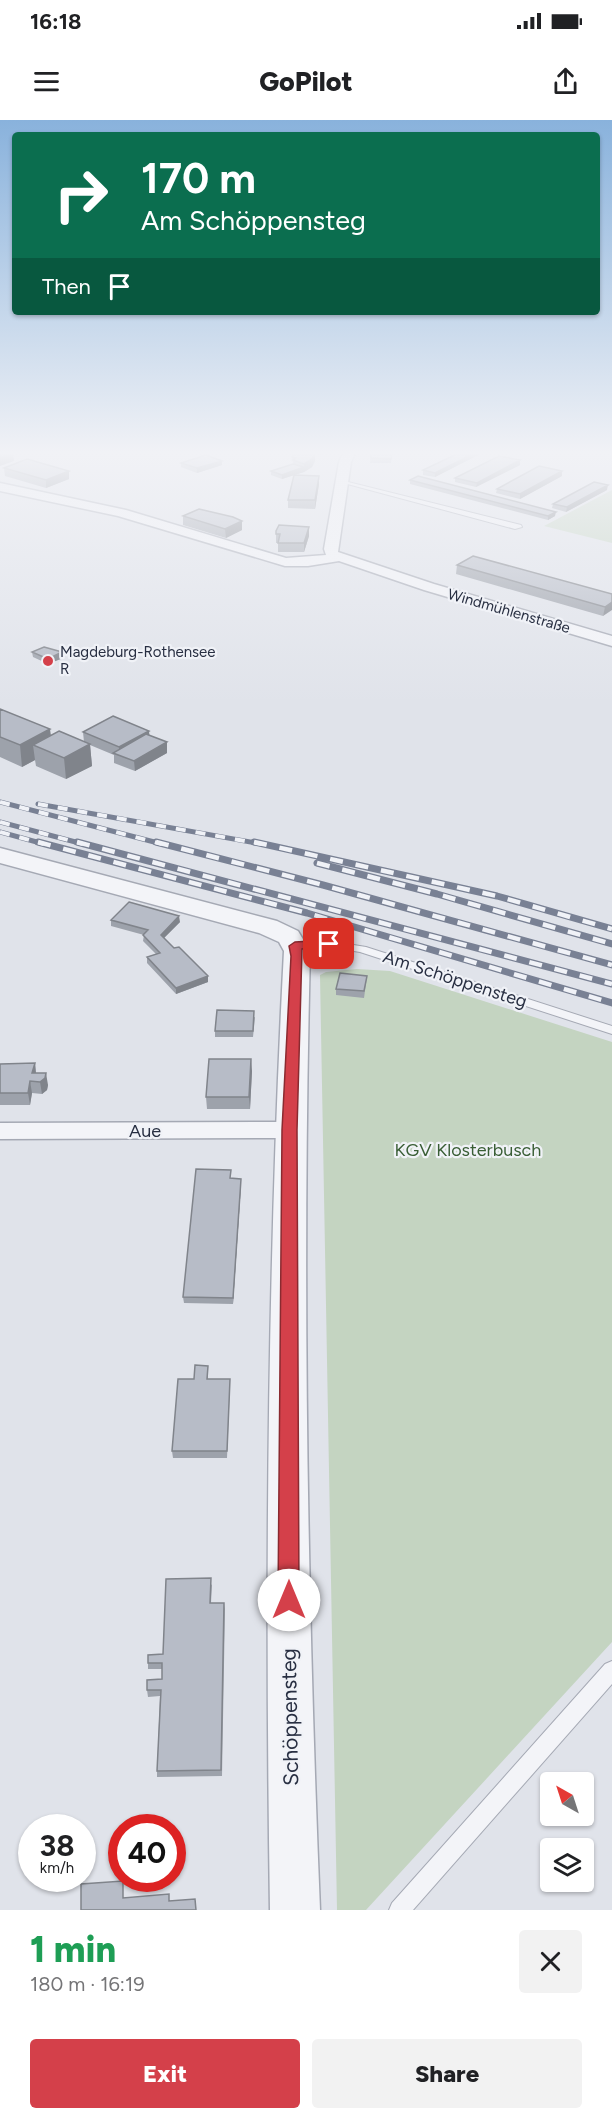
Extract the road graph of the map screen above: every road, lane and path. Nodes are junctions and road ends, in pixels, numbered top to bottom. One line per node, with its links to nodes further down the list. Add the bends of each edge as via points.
1 (199, 537): 3 (street, Windmühlenstraße, via 285,562)
2 (333, 537): 3 (street, via 332,554)
3 (338, 557): 5 (street, Windmühlenstraße)
4 (612, 626): 5 (street)
5 (596, 636): 6 (street, Windmühlenstraße)
6 (612, 641)
7 (0, 855): 8 (street, Am Schöppensteg)
8 (282, 936): 9 (lane, Am Schöppensteg, via 362,949); 10 (street, Schöppensteg, via 297,956)
9 (612, 1030)
10 (290, 1130): 11 (street, Aue); 13 (street, Schöppensteg, via 288,1666)
11 (0, 1131)
12 (612, 1670): 14 (lane)
13 (295, 1910)
14 (399, 1910)

